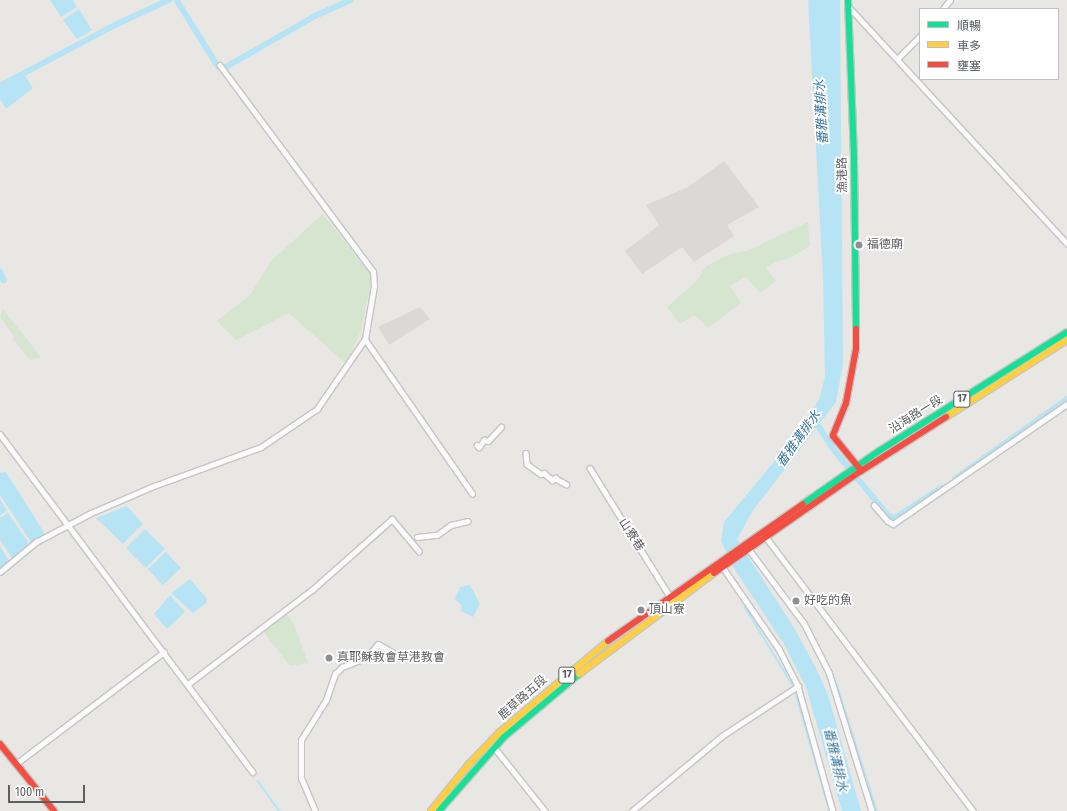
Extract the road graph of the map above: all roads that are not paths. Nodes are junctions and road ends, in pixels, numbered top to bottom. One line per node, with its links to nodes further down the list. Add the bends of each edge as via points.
1 (950, 0): 3 (street)
2 (848, 3): 5 (street); 20 (main road, 漁港路, via 854,158 856,349 852,381 833,436)
3 (944, 8)
4 (919, 37): 5 (street)
5 (898, 58): 7 (street)
6 (220, 66): 9 (street, via 373,272 374,286)
7 (1067, 243)
8 (1067, 332): 11 (main road, 沿海路一段 / 17)
9 (365, 339): 23 (street); 26 (street, via 317,409 261,447 151,487)
10 (1067, 340): 12 (main road, 沿海路一段 / 17)
11 (990, 381): 12 (main road); 14 (main road, 沿海路一段 / 17)
12 (993, 388): 14 (main road, 沿海路一段 / 17)
13 (1067, 404): 24 (street, via 893,524)
14 (948, 412): 20 (main road, 沿海路一段 / 17)
15 (501, 427): 17 (street, via 488,441 484,440 479,447)
16 (0, 434): 26 (street)
17 (477, 446)
18 (526, 454): 22 (street, via 527,464 552,480 555,478)
19 (590, 468): 33 (street, 山寮巷)
20 (859, 469): 21 (main road, 17)
21 (850, 475): 28 (main road, 17); 29 (main road, 17)
22 (566, 484)
23 (472, 493)
24 (874, 505)
25 (468, 521): 27 (street, via 451,525 437,535)
26 (67, 525): 32 (street, via 36,542); 34 (street)
27 (417, 537)
28 (766, 537): 29 (main road, 17); 50 (street)
29 (746, 547): 31 (main road, 17); 49 (street, via 804,623 829,672)
30 (419, 551): 36 (street, via 392,519 312,590)
31 (722, 563): 33 (main road, 鹿草路五段 / 17); 37 (street, via 779,649)
32 (0, 572)
33 (671, 599): 39 (main road, 鹿草路五段 / 17, via 572,678); 44 (main road, 鹿草路五段 / 17, via 587,658 500,732 469,764)
34 (164, 652): 36 (street); 40 (street)
35 (395, 654): 43 (street, via 378,644 366,658 342,667 335,674 326,700 301,740 301,778)
36 (188, 684): 41 (street)
37 (798, 686): 47 (street, via 722,736); 48 (street)
38 (0, 744): 40 (main road)
39 (494, 746): 45 (main road, 鹿草路五段 / 17); 46 (street)
40 (17, 763): 42 (main road)
41 (253, 772)
42 (54, 811)
43 (315, 811)
44 (432, 811)
45 (439, 811)
46 (545, 811)
47 (632, 811)
48 (833, 811)
49 (872, 811)
50 (973, 811)

